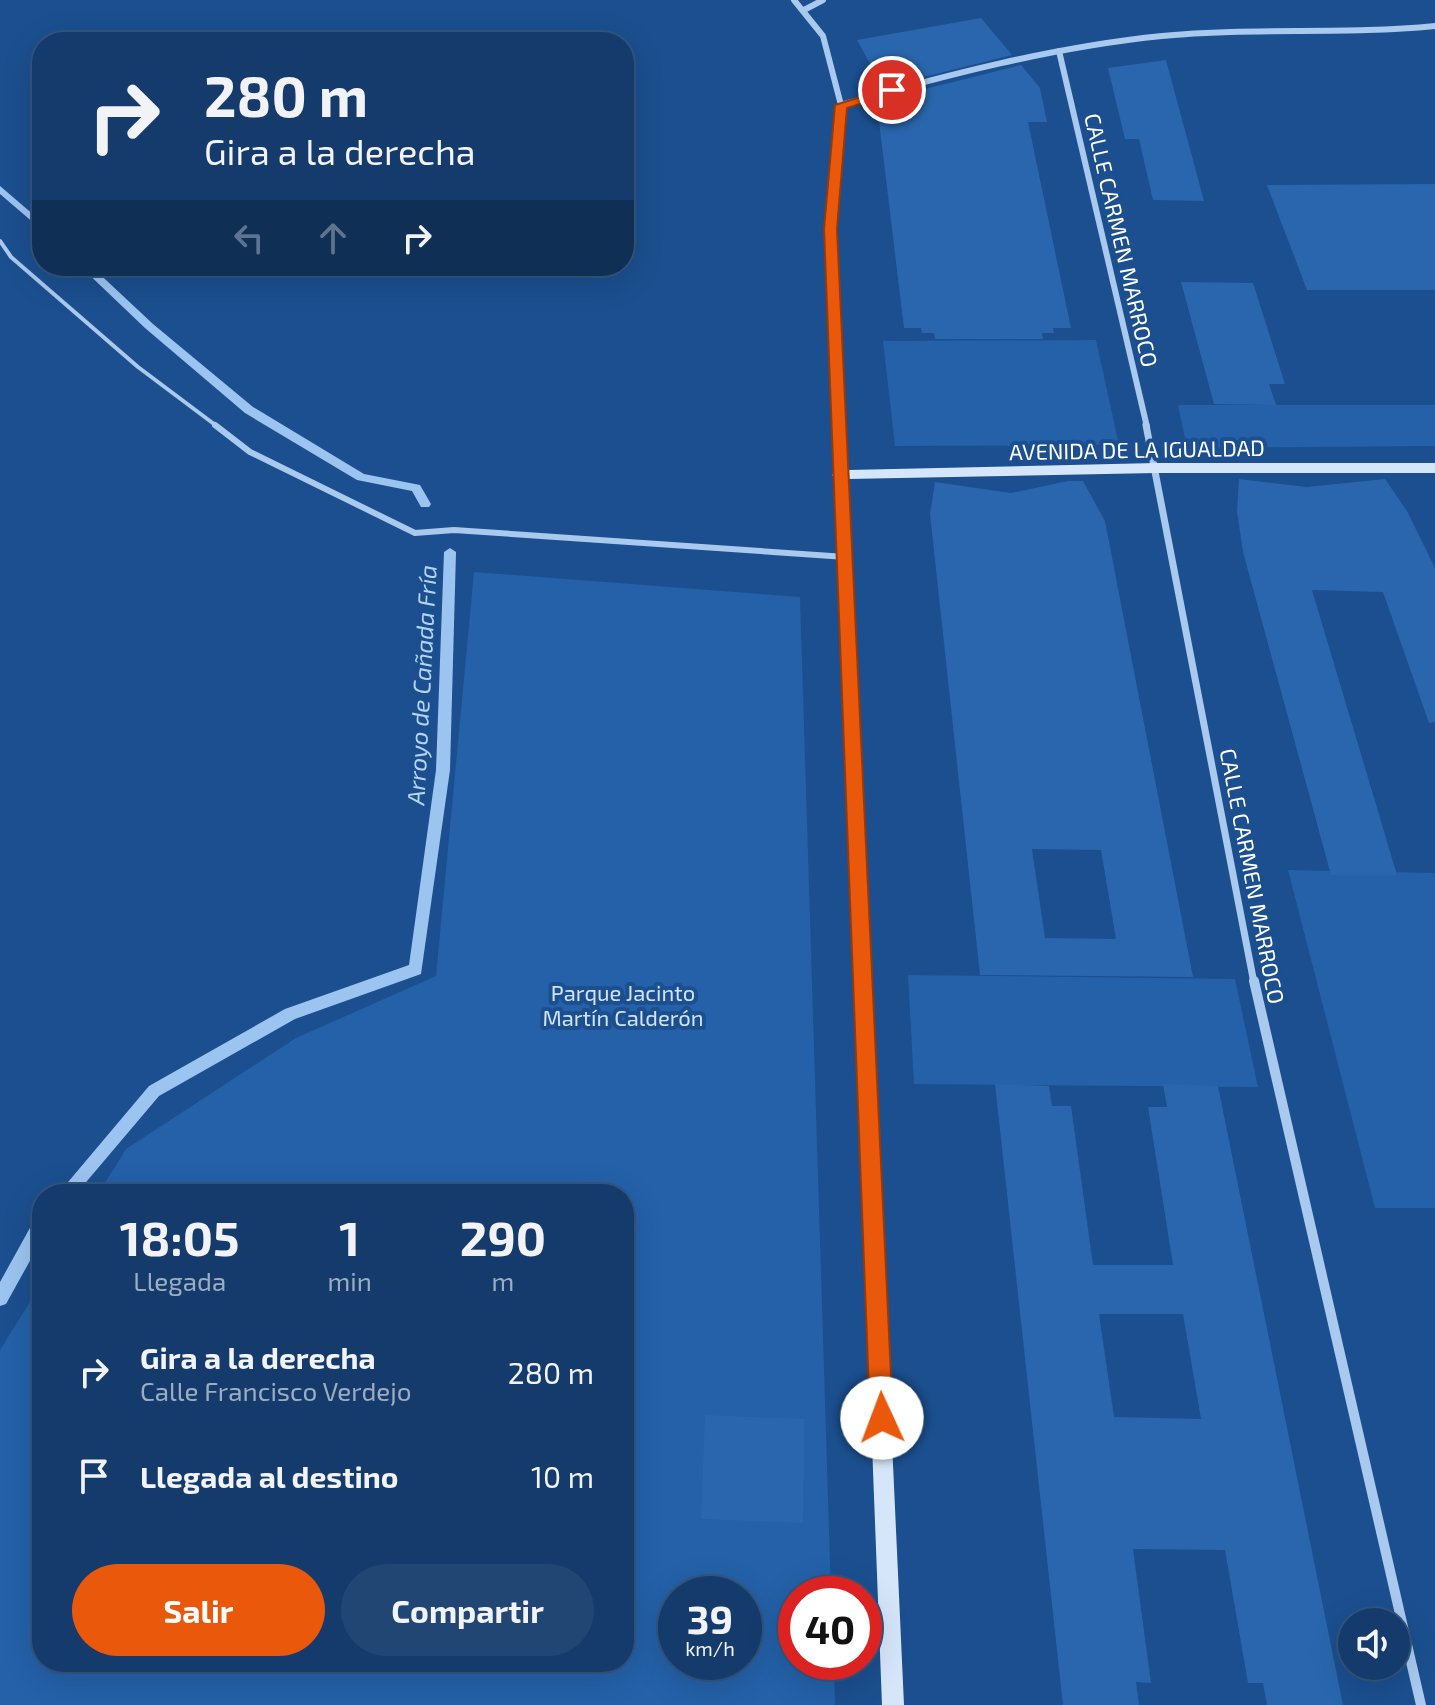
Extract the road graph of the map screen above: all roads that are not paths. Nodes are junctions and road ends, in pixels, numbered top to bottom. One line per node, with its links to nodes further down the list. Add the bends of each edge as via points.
1 (794, 0): 3 (street)
2 (823, 0): 3 (street)
3 (804, 10): 6 (street, via 823,36)
4 (1435, 26): 5 (street, via 1162,36)
5 (1059, 51): 6 (street, via 943,75); 10 (street, CALLE CARMEN MARROCO)
6 (841, 105): 12 (street, via 831,229)
7 (0, 241): 8 (lane)
8 (32, 275)
9 (33, 276): 13 (lane, via 138,367 250,452 415,533 454,530)
10 (1156, 468): 11 (street, AVENIDA DE LA IGUALDAD); 12 (street, AVENIDA DE LA IGUALDAD); 15 (street, CALLE CARMEN MARROCO, via 1263,1028)
11 (1435, 468)
12 (839, 475): 13 (street)
13 (847, 557): 14 (street)
14 (893, 1705)
15 (1421, 1705)

